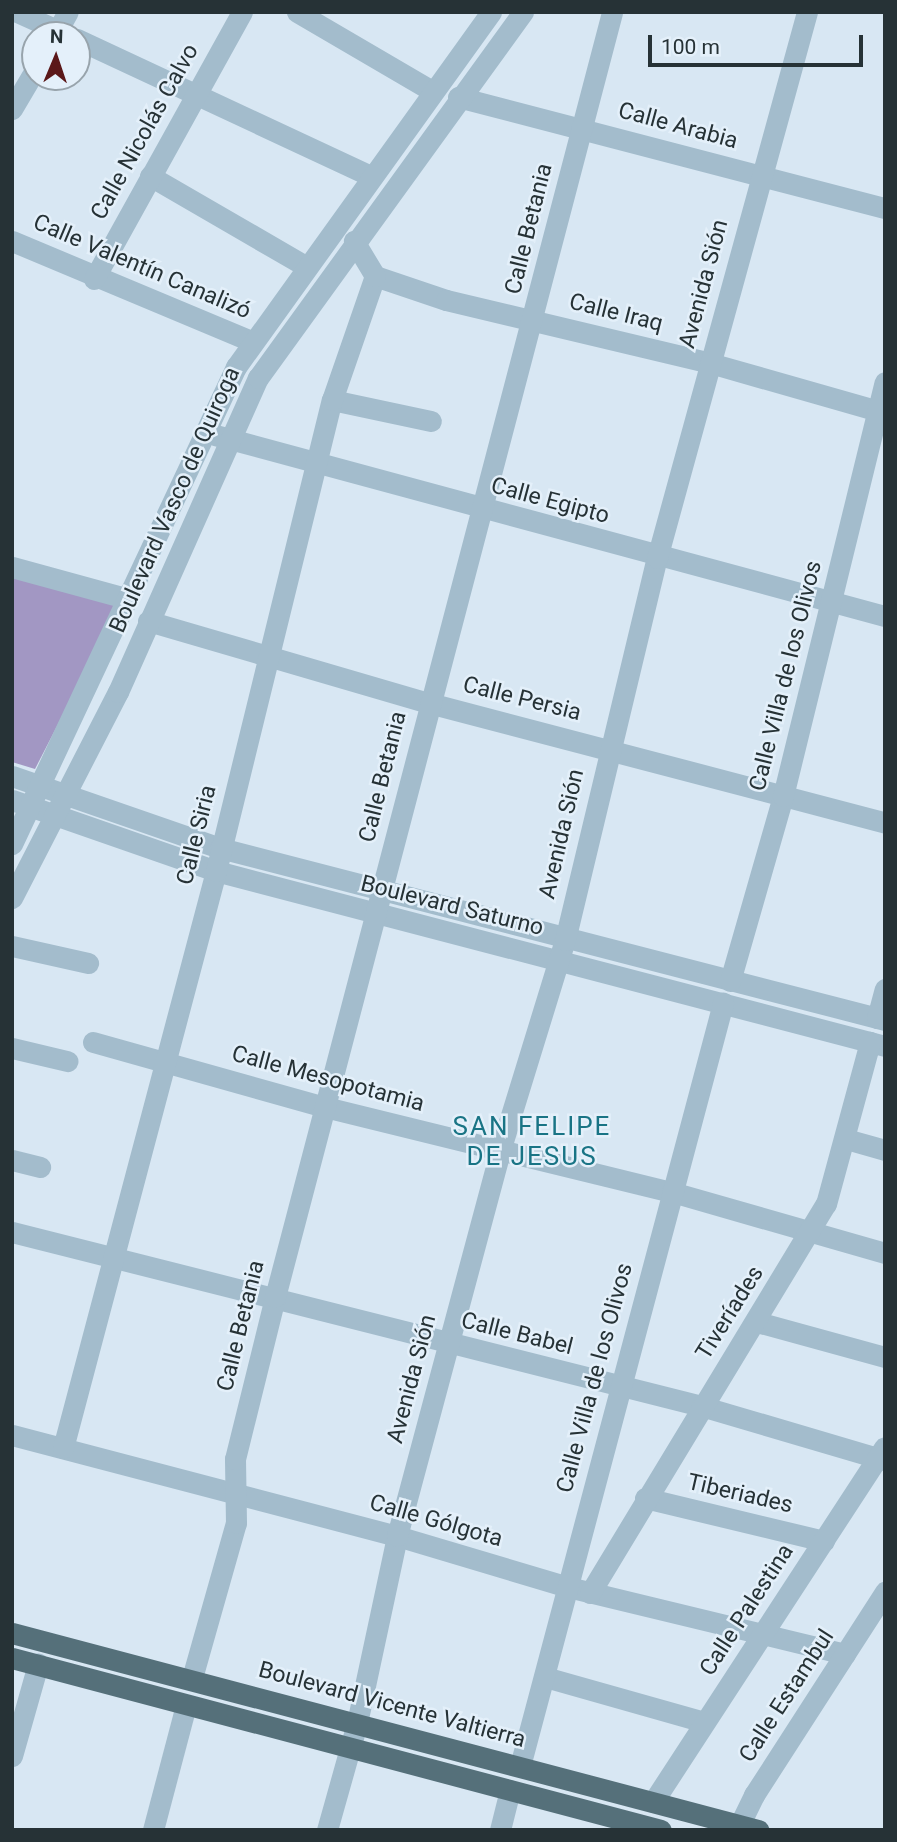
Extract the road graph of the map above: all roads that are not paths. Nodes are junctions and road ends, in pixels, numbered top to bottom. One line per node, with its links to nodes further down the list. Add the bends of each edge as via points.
1 (18, 12): 8 (street)
2 (243, 12): 12 (street, Calle Nicolás Calvo)
3 (297, 12): 11 (street)
4 (491, 12): 11 (street, Boulevard Vasco de Quiroga)
5 (523, 12): 13 (street, Boulevard Vasco de Quiroga)
6 (612, 12): 15 (street, Calle Betania)
7 (807, 12): 18 (street, Avenida Sión)
8 (42, 21)
9 (91, 42): 12 (street)
10 (23, 91): 14 (street)
11 (432, 91): 17 (street, Boulevard Vasco de Quiroga)
12 (197, 93): 16 (street, Calle Nicolás Calvo); 17 (street)
13 (458, 97): 15 (street, Calle Arabia); 20 (street, Boulevard Vasco de Quiroga)
14 (12, 109)
15 (582, 127): 18 (street, Calle Arabia); 25 (street, Calle Betania)
16 (150, 176): 22 (street); 24 (street, Calle Nicolás Calvo)
17 (371, 176): 22 (street, Boulevard Vasco de Quiroga)
18 (761, 176): 19 (street, Calle Arabia); 27 (street, Avenida Sión)
19 (885, 208)
20 (354, 240): 23 (street); 33 (street, Boulevard Vasco de Quiroga, via 257,377)
21 (12, 241): 24 (street, Calle Valentín Canalizó)
22 (305, 266): 26 (street, Boulevard Vasco de Quiroga)
23 (375, 276): 25 (street, Calle Iraq, via 446,300); 29 (street, Calle Siria)
24 (94, 279): 26 (street, Calle Valentín Canalizó)
25 (534, 320): 27 (street, Calle Iraq); 35 (street, Calle Betania)
26 (251, 341): 32 (street, Boulevard Vasco de Quiroga)
27 (710, 363): 30 (street, Calle Iraq); 36 (street, Avenida Sión)
28 (885, 382): 30 (street, Calle Villa de los Olivos)
29 (332, 400): 31 (street); 34 (street, Calle Siria)
30 (881, 412): 39 (street, Calle Villa de los Olivos)
31 (431, 421)
32 (204, 431): 33 (street, Calle Egipto); 38 (street, Boulevard Vasco de Quiroga)
33 (228, 439): 34 (street, Calle Egipto); 41 (street, Boulevard Vasco de Quiroga)
34 (316, 465): 35 (street, Calle Egipto); 42 (street, Calle Siria)
35 (482, 510): 36 (street, Calle Egipto); 43 (street, Calle Betania)
36 (657, 558): 39 (street, Calle Egipto); 44 (street, Avenida Sión)
37 (12, 567): 38 (street)
38 (129, 599): 46 (street, Boulevard Vasco de Quiroga)
39 (832, 603): 40 (street, Calle Egipto); 48 (street, Calle Villa de los Olivos)
40 (885, 616)
41 (148, 621): 42 (street, Calle Persia); 47 (street, Boulevard Vasco de Quiroga)
42 (267, 658): 43 (street, Calle Persia); 53 (street, Calle Siria)
43 (429, 703): 44 (street, Calle Persia); 55 (street, Calle Betania)
44 (608, 747): 48 (street, Calle Persia); 59 (street, Avenida Sión)
45 (12, 776): 46 (street, Boulevard Saturno)
46 (41, 785): 47 (street, Boulevard Saturno); 49 (street, Boulevard Vasco de Quiroga)
47 (65, 793): 50 (street, Boulevard Vasco de Quiroga); 53 (street, Boulevard Saturno)
48 (783, 796): 51 (street, Calle Persia); 61 (street, Calle Villa de los Olivos)
49 (22, 803): 50 (street, Boulevard Saturno); 52 (street, Boulevard Vasco de Quiroga)
50 (54, 815): 54 (street, Boulevard Saturno); 56 (street, Boulevard Vasco de Quiroga)
51 (885, 823)
52 (12, 844)
53 (220, 848): 54 (street, Calle Siria); 55 (street, Boulevard Saturno)
54 (216, 871): 57 (street, Boulevard Saturno); 69 (street, Calle Siria)
55 (380, 892): 57 (street, Calle Betania); 59 (street, Boulevard Saturno)
56 (12, 898)
57 (374, 913): 59 (street, Boulevard Saturno); 70 (street, Calle Betania)
58 (12, 946): 60 (street)
59 (561, 950): 61 (street, Boulevard Saturno); 63 (street, Boulevard Saturno); 73 (street, Avenida Sión)
60 (88, 963)
61 (730, 981): 64 (street, Boulevard Saturno)
62 (885, 989): 64 (street)
63 (723, 1003): 66 (street, Boulevard Saturno); 76 (street, Calle Villa de los Olivos)
64 (881, 1019)
65 (93, 1042): 69 (street, Calle Mesopotamia)
66 (878, 1044): 71 (street, Tiveríades)
67 (12, 1048): 68 (street)
68 (67, 1061)
69 (165, 1062): 70 (street, Calle Mesopotamia); 80 (street, Calle Siria)
70 (325, 1107): 73 (street, Calle Mesopotamia); 81 (street, Calle Betania)
71 (846, 1139): 72 (street); 78 (street, Tiveríades, via 826,1205)
72 (885, 1150)
73 (500, 1151): 76 (street, Calle Mesopotamia); 83 (street, Avenida Sión)
74 (12, 1160): 75 (street)
75 (40, 1167)
76 (672, 1192): 78 (street, Calle Mesopotamia); 85 (street, Calle Villa de los Olivos)
77 (12, 1232): 80 (street, Calle Babel)
78 (810, 1233): 79 (street, Calle Mesopotamia); 82 (street, Tiveríades)
79 (885, 1253)
80 (113, 1255): 81 (street, Calle Babel); 88 (street, Calle Siria)
81 (275, 1297): 83 (street, Calle Babel); 90 (street, Calle Betania, via 234,1459)
82 (757, 1322): 84 (street); 86 (street, Tiveríades)
83 (449, 1343): 85 (street, Calle Babel); 92 (street, Avenida Sión)
84 (885, 1357)
85 (620, 1387): 86 (street, Calle Babel); 94 (street, Calle Villa de los Olivos)
86 (701, 1406): 89 (street, Calle Babel); 91 (street, Tiveríades)
87 (12, 1435): 88 (street, Calle Gólgota)
88 (63, 1448): 90 (street, Calle Gólgota)
89 (882, 1454): 93 (street, Calle Palestina)
90 (234, 1494): 92 (street, Calle Gólgota); 103 (street, Calle Betania, via 236,1523)
91 (645, 1498): 93 (street, Tiberiades); 95 (street, Tiveríades)
92 (397, 1536): 94 (street, Calle Gólgota); 106 (street, Avenida Sión)
93 (824, 1541): 98 (street, Calle Palestina)
94 (568, 1587): 95 (street, Calle Gólgota); 102 (street, Calle Villa de los Olivos)
95 (590, 1593): 98 (street, Calle Gólgota)
96 (881, 1605): 99 (street, Calle Estambul)
97 (12, 1633): 103 (main road, Boulevard Vicente Valtierra)
98 (762, 1636): 99 (street, Calle Gólgota); 105 (street, Calle Palestina)
99 (845, 1654): 113 (street, Calle Estambul)
100 (12, 1658): 101 (main road)
101 (38, 1664): 104 (main road); 108 (street)
102 (545, 1677): 105 (street); 109 (street, Calle Villa de los Olivos)
103 (192, 1678): 106 (main road, Boulevard Vicente Valtierra)
104 (187, 1705): 107 (main road); 114 (street)
105 (704, 1722): 111 (street, Calle Palestina)
106 (357, 1723): 107 (street, Avenida Sión); 109 (main road, Boulevard Vicente Valtierra)
107 (349, 1749): 110 (main road); 115 (street, Avenida Sión)
108 (12, 1756)
109 (520, 1766): 111 (main road, Boulevard Vicente Valtierra)
110 (510, 1790): 112 (main road); 116 (street)
111 (653, 1802): 113 (main road, Boulevard Vicente Valtierra)
112 (631, 1826): 117 (main road)
113 (737, 1827): 118 (main road, Boulevard Vicente Valtierra)
114 (153, 1830)
115 (327, 1830)
116 (500, 1830)
117 (661, 1830)
118 (758, 1830)

